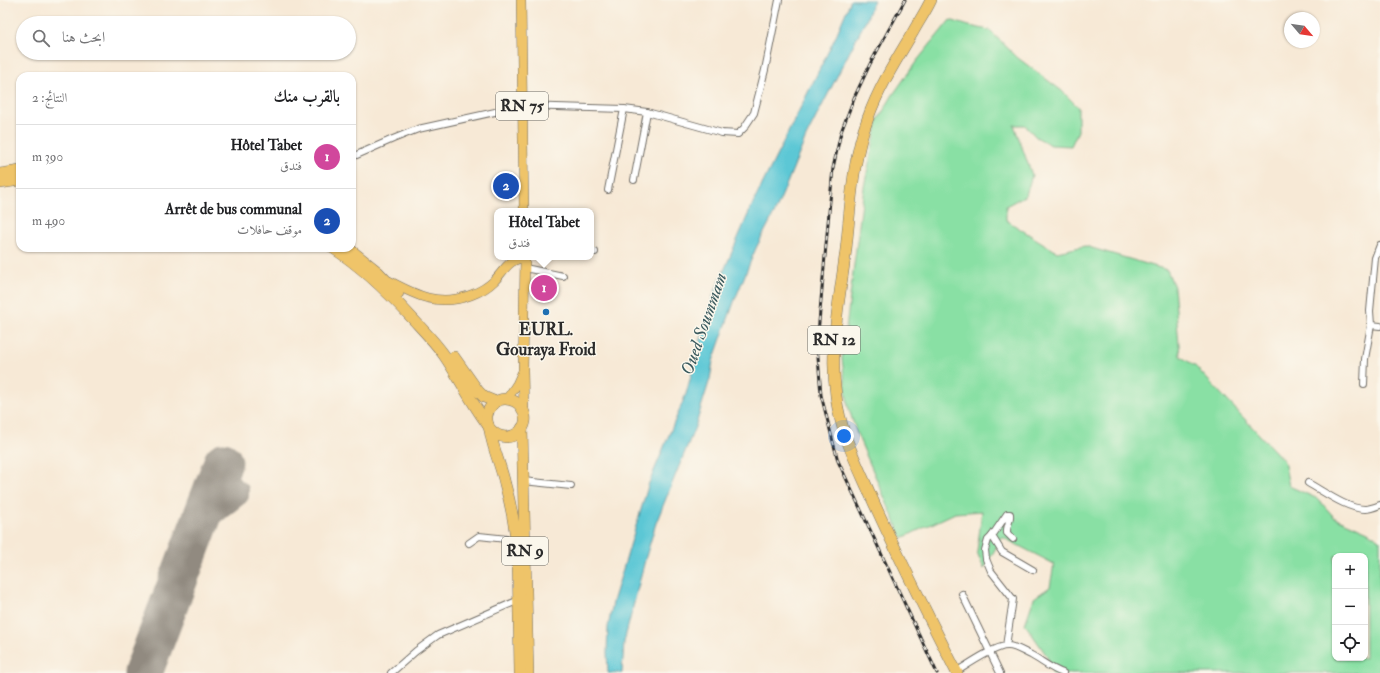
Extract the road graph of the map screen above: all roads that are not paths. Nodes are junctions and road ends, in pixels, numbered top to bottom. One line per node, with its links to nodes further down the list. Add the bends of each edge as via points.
1 (521, 0): 4 (main road, RN 75)
2 (779, 0): 6 (street, via 766,70 754,113 738,134)
3 (931, 0): 44 (highway, RN 12, via 874,103 861,140 854,169 833,365 838,407 848,445)
4 (522, 106): 5 (street); 7 (street, via 418,129); 14 (main road, RN 75)
5 (624, 109): 6 (street); 13 (street)
6 (647, 112): 10 (street)
7 (356, 155)
8 (16, 172): 9 (highway)
9 (0, 174)
10 (634, 180)
11 (16, 181): 12 (highway)
12 (0, 183)
13 (608, 190)
14 (524, 208)
15 (1380, 244): 23 (street, via 1374,265)
16 (339, 252): 29 (highway, RN 9, via 391,295 437,345)
17 (353, 252): 22 (highway)
18 (513, 260): 22 (main road, via 494,282 479,292 451,301 417,295)
19 (525, 260): 20 (main road)
20 (525, 268): 21 (street); 25 (main road)
21 (563, 276)
22 (385, 279): 27 (highway, via 448,347 478,391 484,397)
23 (1371, 325): 24 (street); 26 (street)
24 (1380, 326)
25 (523, 370): 27 (main road, via 517,384); 28 (main road)
26 (1364, 384)
27 (502, 400): 28 (highway, via 518,403); 29 (highway, via 492,405 487,414)
28 (524, 412): 30 (highway)
29 (489, 427): 30 (highway, via 498,436 509,437); 37 (highway, RN 9, via 508,494)
30 (522, 428): 31 (highway, RN 9)
31 (523, 481): 33 (street); 47 (highway, RN 9)
32 (1308, 483): 34 (street, via 1357,508 1365,509)
33 (572, 486)
34 (1380, 505)
35 (992, 536): 36 (street, via 1008,514 1010,517 1007,530); 39 (street, via 1002,552); 42 (street, via 985,550 988,565 1013,599)
36 (1013, 539)
37 (516, 540): 38 (street, via 479,536); 41 (highway, RN 9)
38 (468, 543)
39 (1033, 570)
40 (962, 594): 43 (street)
41 (518, 600): 45 (street, via 433,638); 46 (highway, RN 9)
42 (1006, 646): 43 (street); 49 (street, via 1032,655)
43 (989, 652): 44 (street); 48 (street)
44 (956, 672)
45 (391, 673)
46 (520, 673)
47 (528, 673)
48 (1000, 673)
49 (1063, 673)

